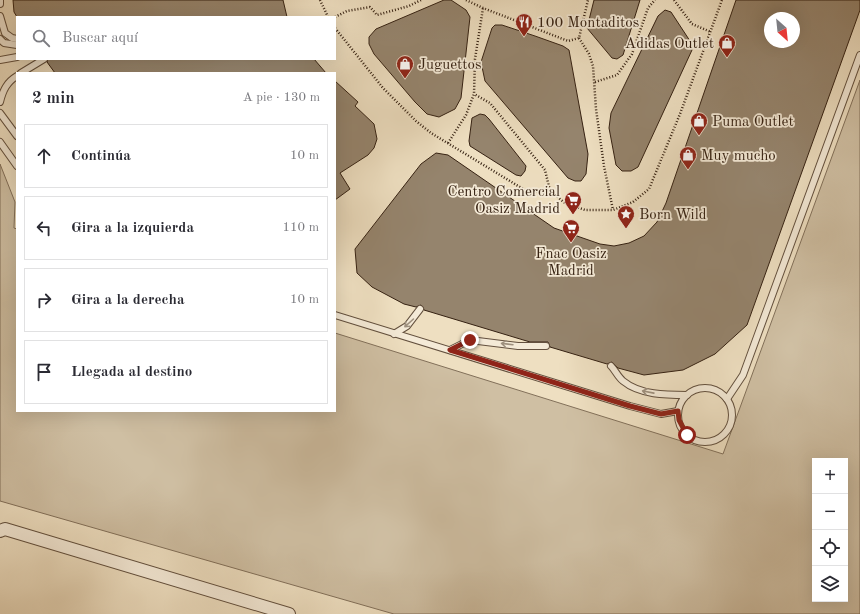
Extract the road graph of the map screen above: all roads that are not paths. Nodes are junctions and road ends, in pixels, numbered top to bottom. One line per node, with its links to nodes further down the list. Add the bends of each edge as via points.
1 (0, 0): 2 (lane)
2 (0, 4)
3 (0, 16): 4 (lane, via 5,33)
4 (16, 38)
5 (0, 39): 6 (lane, via 4,43)
6 (16, 44)
7 (860, 55): 25 (lane, via 743,375)
8 (16, 57): 9 (lane)
9 (0, 60)
10 (42, 60): 11 (lane)
11 (23, 72)
12 (16, 77): 13 (lane, via 9,81)
13 (0, 102)
14 (0, 112): 15 (lane)
15 (16, 135)
16 (0, 142): 17 (lane)
17 (16, 165)
18 (420, 309): 20 (lane, one-way to 20, via 416,318)
19 (336, 315): 20 (lane)
20 (394, 334): 22 (lane)
21 (546, 346): 22 (lane, one-way to 22, via 518,346 470,340)
22 (450, 350): 26 (lane, via 630,406 661,414)
23 (611, 366): 24 (lane, one-way to 23, via 666,395 641,390 622,381)
24 (687, 395): 25 (lane, via 694,390 712,389 721,393); 26 (lane)
25 (727, 400): 26 (lane, via 731,407 730,424 720,437 712,441 694,439 687,435 679,420)
26 (678, 411)
27 (0, 531): 28 (street, via 5,529)
28 (290, 614)

